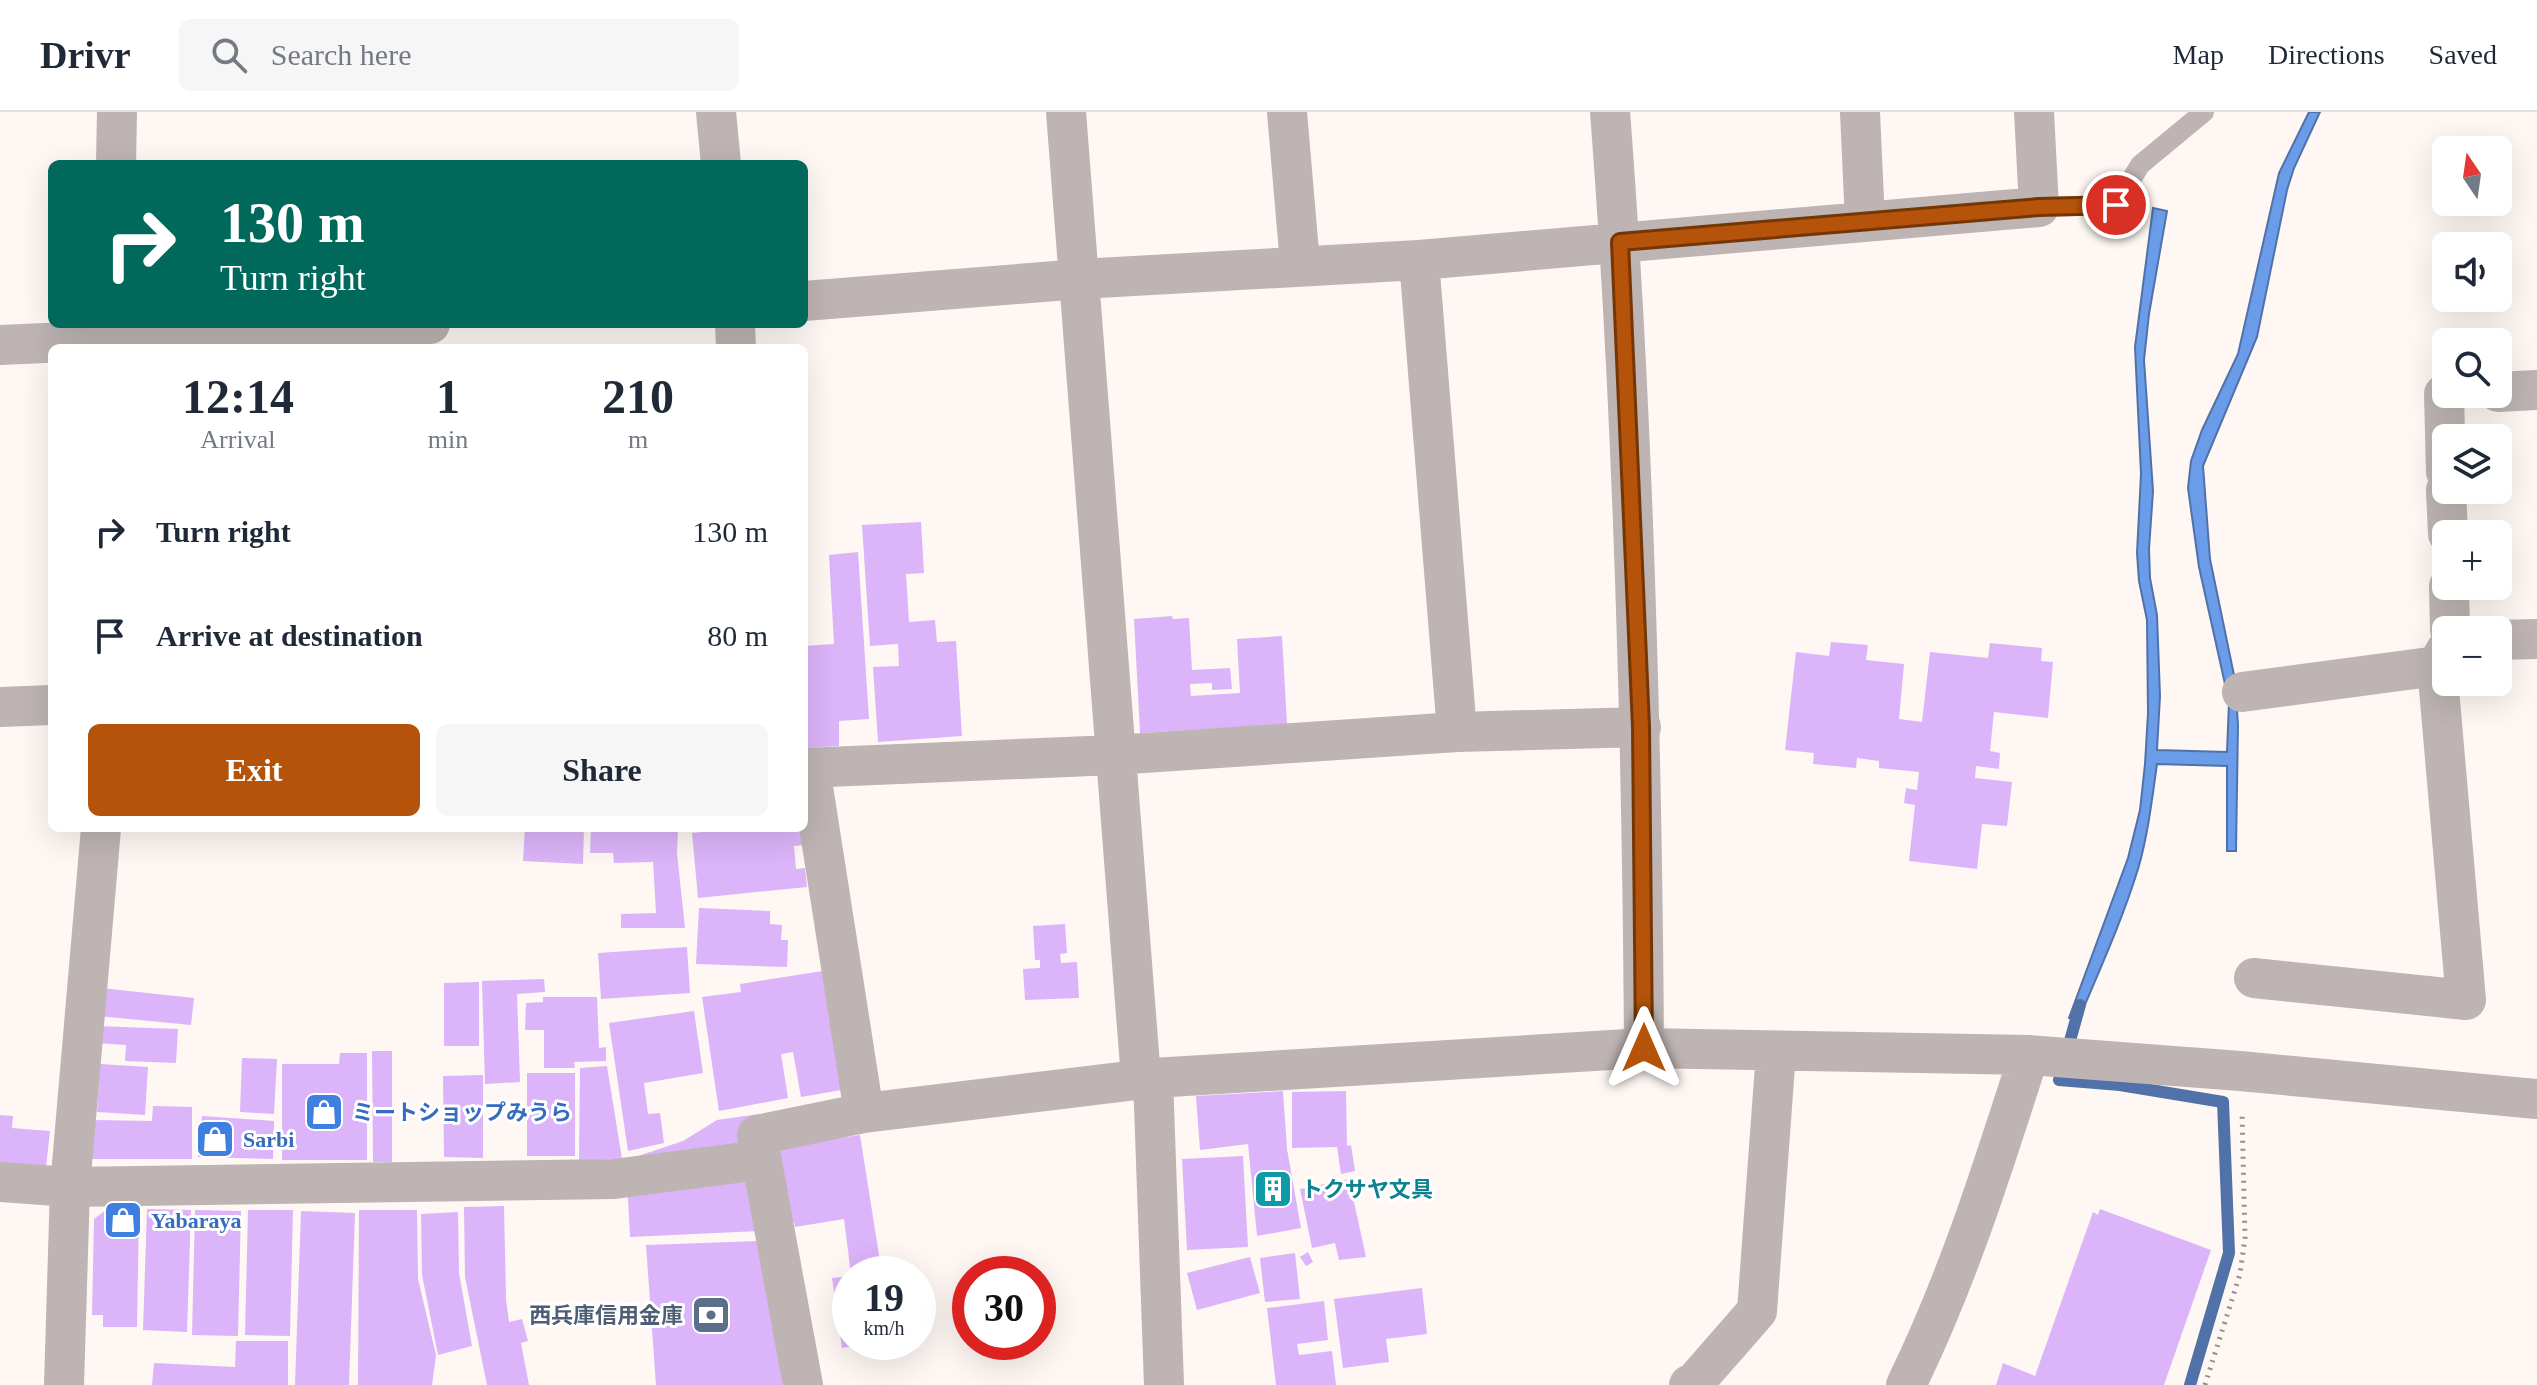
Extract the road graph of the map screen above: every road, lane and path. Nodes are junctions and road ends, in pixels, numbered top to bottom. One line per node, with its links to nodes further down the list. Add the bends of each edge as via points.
1 (117, 112): 9 (street)
2 (716, 112): 10 (street)
3 (1066, 112): 16 (street)
4 (1287, 112): 15 (street)
5 (1610, 112): 13 (street)
6 (1860, 112): 12 (street)
7 (2034, 112): 11 (street)
8 (2204, 112): 11 (lane, via 2140,165 2116,205)
9 (116, 160)
10 (721, 160)
11 (2039, 207): 12 (street)
12 (1865, 222): 13 (street)
13 (1620, 242): 14 (street); 30 (street)
14 (1419, 260): 15 (street); 31 (street)
15 (1300, 264): 16 (street)
16 (1080, 279): 17 (street); 32 (street)
17 (808, 301)
18 (308, 328): 19 (street)
19 (112, 337): 20 (street)
20 (0, 345)
21 (2537, 390): 22 (street)
22 (2512, 391)
23 (2537, 639): 24 (street)
24 (2512, 640)
25 (2432, 651): 26 (street)
26 (2242, 692)
27 (2447, 696): 36 (street, via 2466,1000)
28 (48, 705): 29 (street)
29 (0, 707)
30 (1641, 727): 31 (street); 37 (street)
31 (1457, 732): 32 (street)
32 (1114, 755): 33 (street); 41 (street)
33 (808, 768)
34 (808, 774): 43 (street)
35 (101, 832): 46 (street)
36 (2254, 978)
37 (1644, 1048): 38 (street); 41 (street)
38 (1776, 1052): 39 (street); 50 (street, via 1757,1311)
39 (2029, 1055): 40 (street); 51 (street, via 1978,1214)
40 (2240, 1071): 42 (street); 52 (path, via 2245,1238 2240,1274)
41 (1147, 1079): 43 (street); 49 (street)
42 (2537, 1099)
43 (864, 1113): 44 (street, via 757,1135)
44 (760, 1160): 46 (street, via 614,1179); 48 (street)
45 (0, 1182): 46 (street)
46 (70, 1187): 47 (street)
47 (64, 1385)
48 (803, 1385)
49 (1164, 1385)
50 (1689, 1385)
51 (1906, 1385)
52 (2205, 1385)

